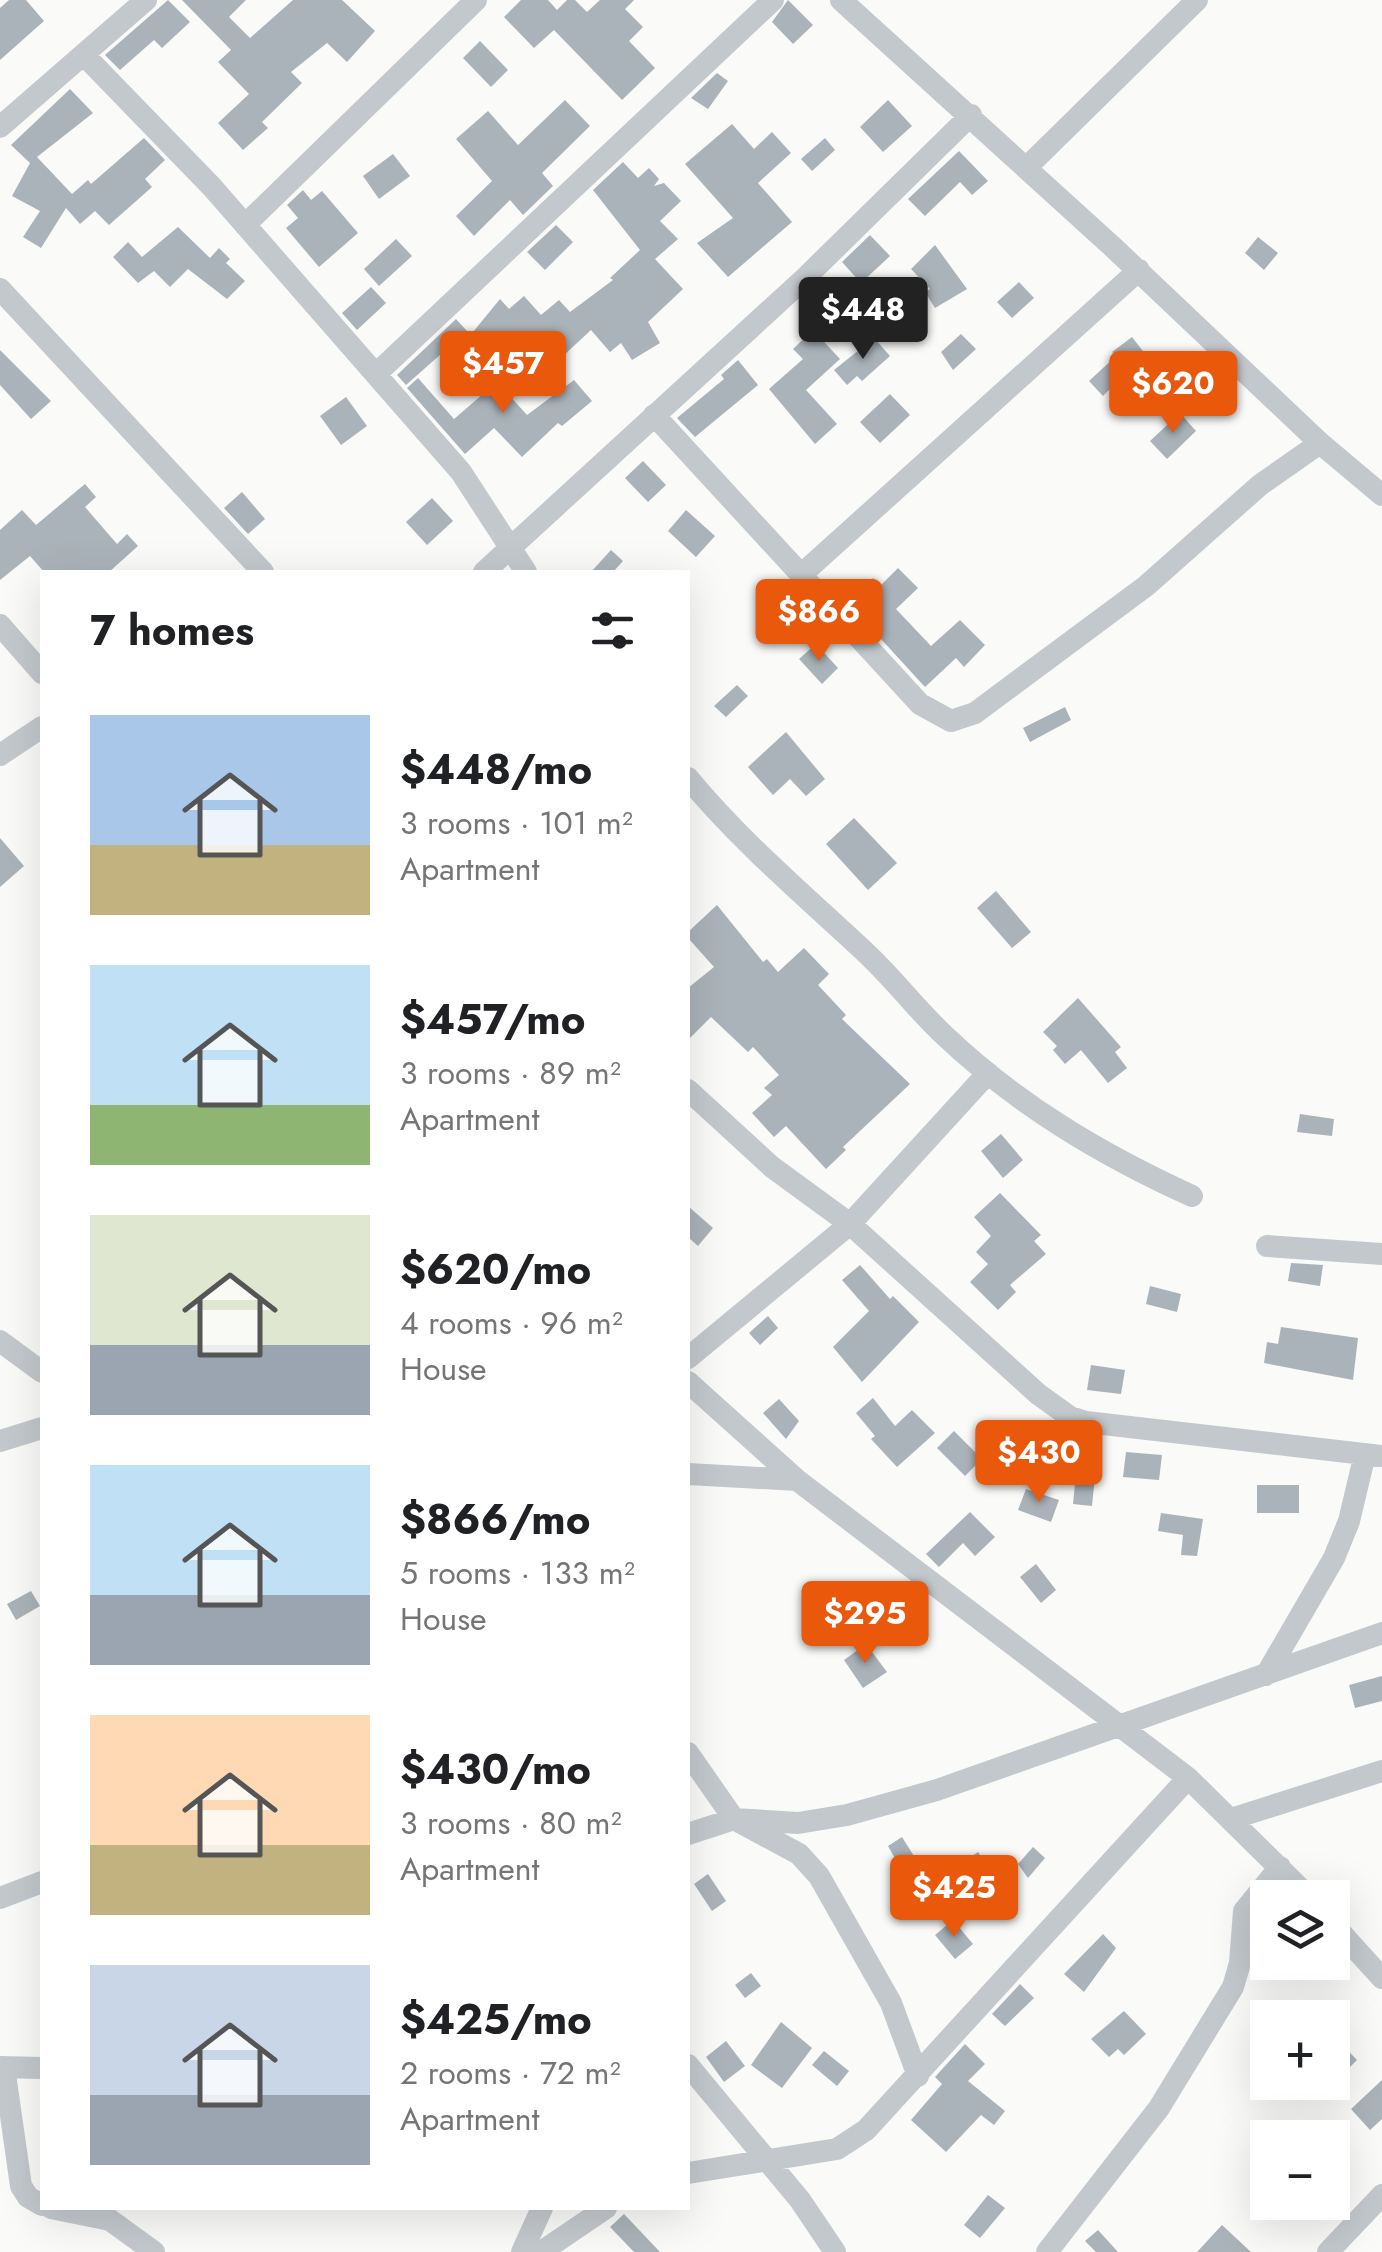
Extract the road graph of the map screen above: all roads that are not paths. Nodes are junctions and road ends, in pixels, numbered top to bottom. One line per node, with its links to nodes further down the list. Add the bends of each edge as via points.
1 (146, 0): 6 (street)
2 (476, 0): 10 (street)
3 (774, 0): 13 (street)
4 (841, 0): 7 (street)
5 (1197, 0): 9 (street)
6 (84, 55): 8 (street); 10 (street)
7 (970, 115): 9 (street); 14 (street)
8 (1, 123)
9 (1028, 168): 11 (street)
10 (245, 226): 13 (street)
11 (1138, 270): 15 (street); 21 (street)
12 (0, 289): 18 (street)
13 (376, 374): 17 (street, via 461,472)
14 (654, 415): 17 (street); 21 (street)
15 (1320, 443): 16 (street); 21 (street, via 1260,485 1146,586 962,720 938,717 920,704)
16 (1378, 487)
17 (510, 548): 19 (street); 20 (street)
18 (260, 570)
19 (486, 570)
20 (525, 570)
21 (802, 574)
22 (0, 625): 23 (street)
23 (40, 671)
24 (40, 728): 25 (street)
25 (0, 755)
26 (690, 780): 27 (street, via 724,822)
27 (988, 1073): 29 (street, via 1081,1140); 30 (street)
28 (690, 1092): 30 (street, via 772,1167)
29 (1192, 1196)
30 (850, 1224): 34 (street); 39 (street, via 1070,1417)
31 (1267, 1246): 32 (street)
32 (1382, 1254)
33 (0, 1341): 35 (street)
34 (690, 1356)
35 (40, 1371)
36 (690, 1384): 41 (street)
37 (40, 1429): 38 (street)
38 (0, 1441)
39 (1373, 1455): 43 (street, via 1334,1558)
40 (690, 1474): 41 (street)
41 (797, 1480): 44 (street)
42 (1382, 1633): 43 (street)
43 (1266, 1675): 44 (street)
44 (1124, 1727): 47 (street); 48 (street, via 847,1815 798,1824)
45 (690, 1756): 48 (street)
46 (1382, 1772): 49 (street)
47 (1188, 1778): 49 (street); 60 (street)
48 (734, 1819): 50 (street); 60 (street, via 800,1854 820,1876 892,2003)
49 (1230, 1819): 51 (street)
50 (690, 1833)
51 (1280, 1866): 52 (street); 72 (street, via 1244,1912 1233,1987 1160,2108)
52 (1293, 1880)
53 (40, 1883): 54 (street)
54 (0, 1898)
55 (1350, 1943): 56 (street)
56 (1382, 1978)
57 (2, 2067): 58 (street); 64 (street, via 21,2186)
58 (40, 2068)
59 (690, 2068): 61 (street)
60 (918, 2076): 61 (street, via 866,2130 837,2149)
61 (768, 2161): 62 (street); 71 (street)
62 (690, 2173)
63 (1382, 2194): 73 (street)
64 (40, 2203)
65 (61, 2210): 68 (street, via 110,2220)
66 (541, 2210): 69 (street)
67 (603, 2210): 70 (street)
68 (154, 2252)
69 (522, 2252)
70 (541, 2252)
71 (835, 2252)
72 (1047, 2252)
73 (1328, 2252)

